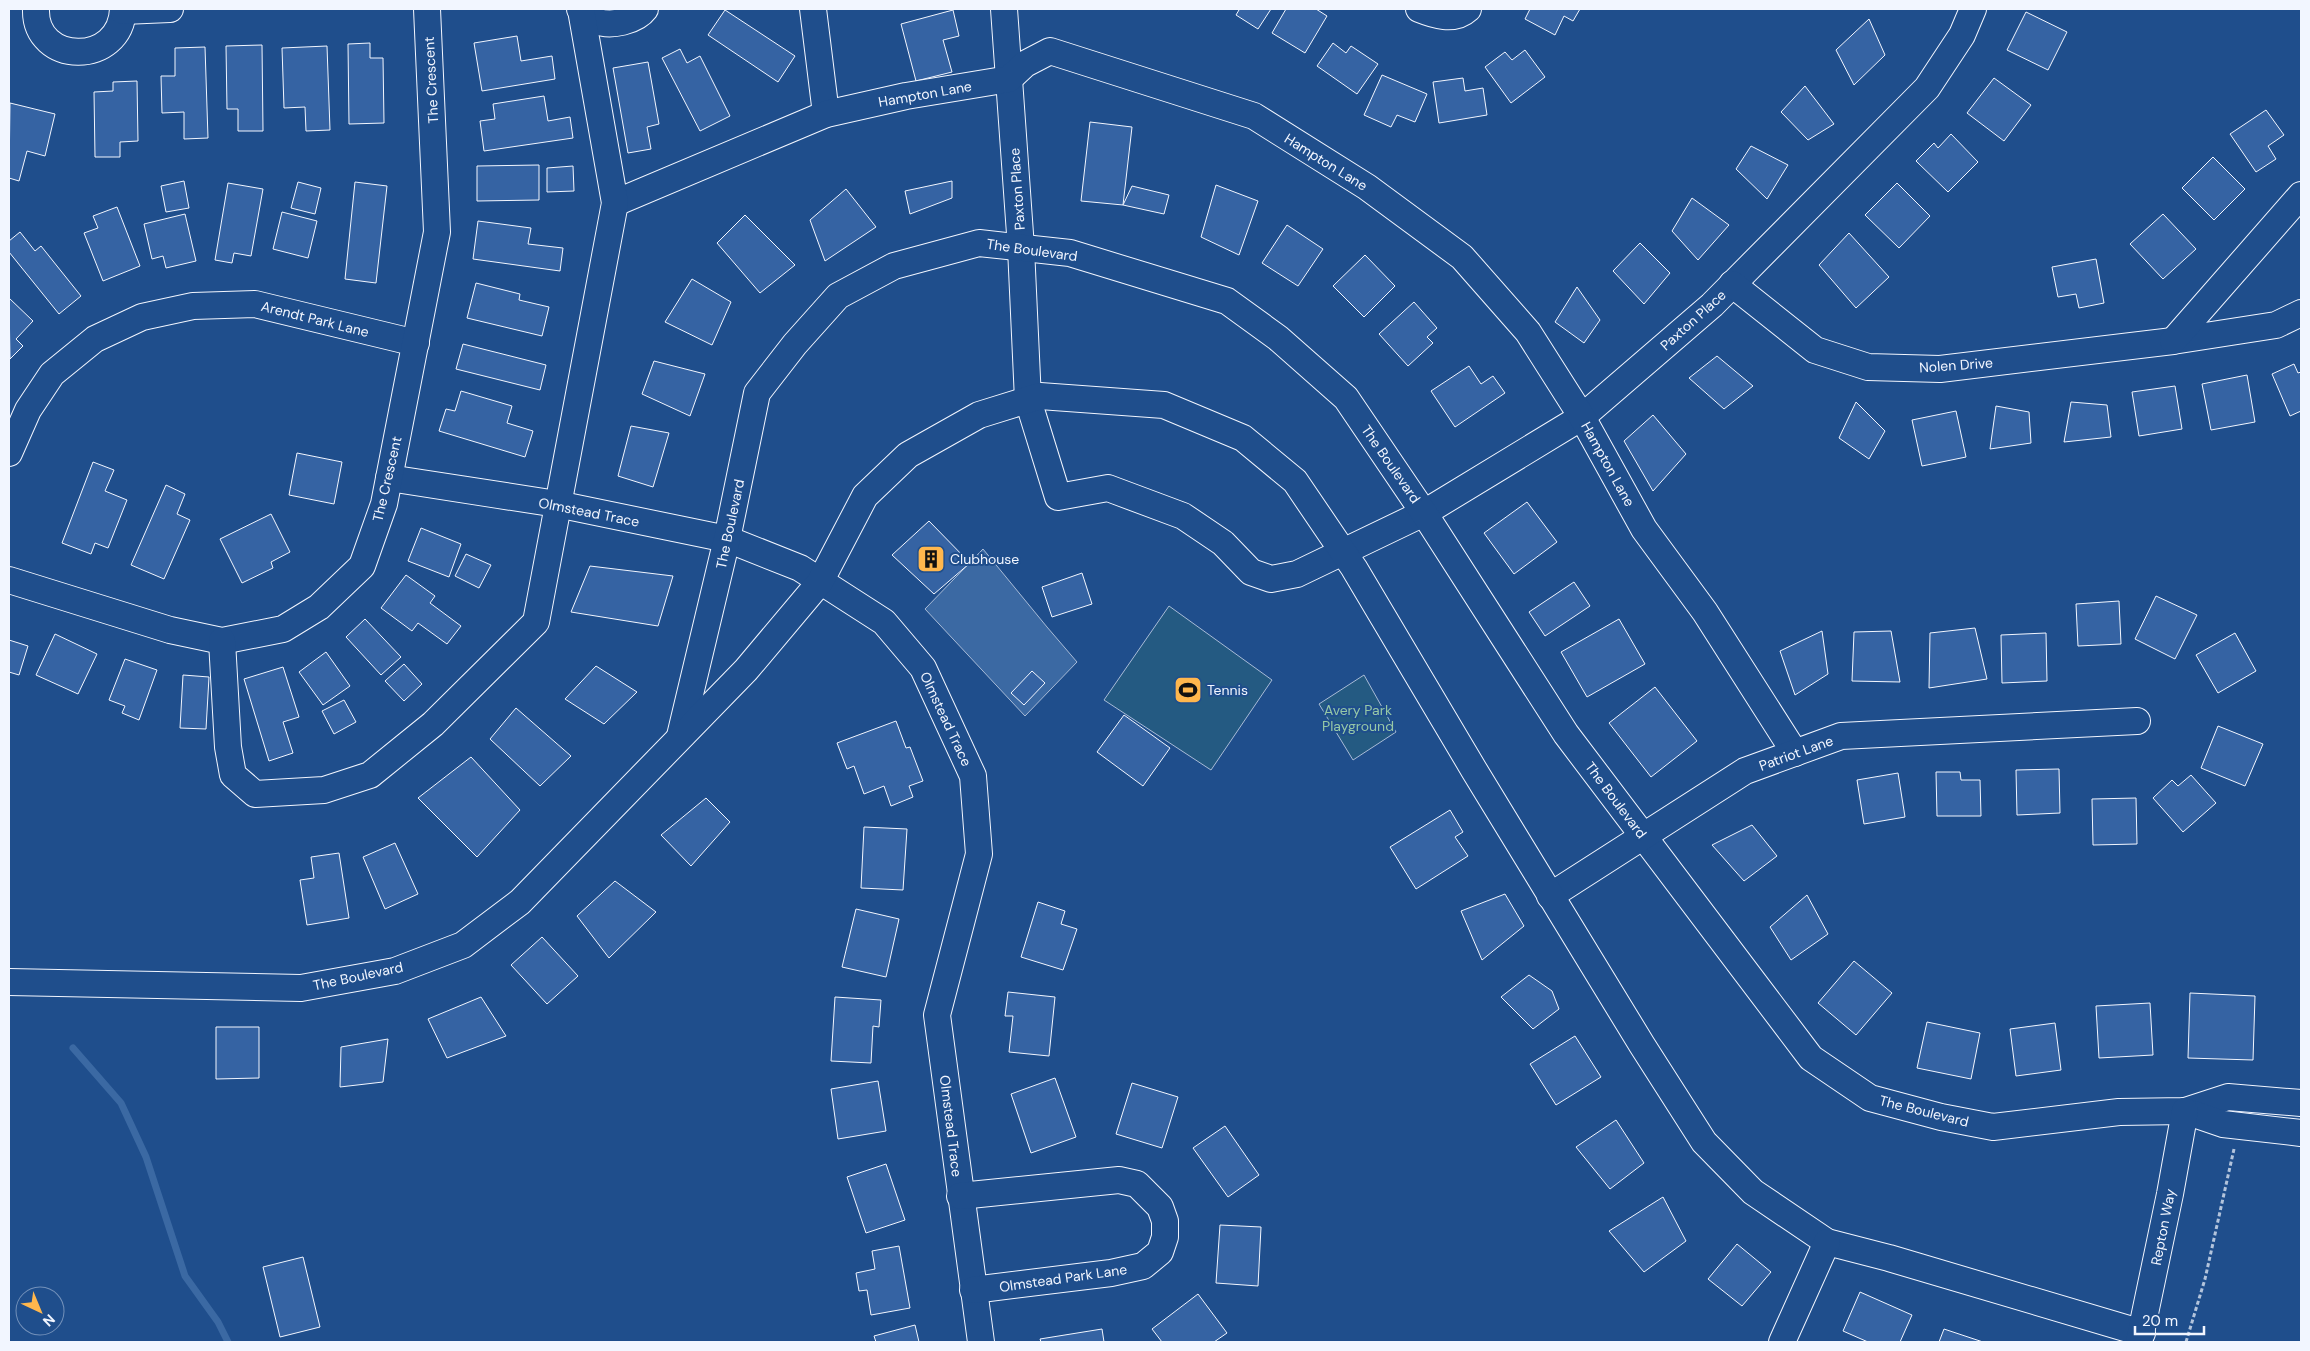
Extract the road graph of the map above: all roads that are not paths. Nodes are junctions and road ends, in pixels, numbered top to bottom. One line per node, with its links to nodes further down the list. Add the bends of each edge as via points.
1 (36, 9): 11 (street, via 40,29 49,41 75,53 89,52 108,42 120,24)
2 (170, 9): 11 (street)
3 (427, 9): 20 (street, The Crescent, via 437,232)
4 (581, 9): 5 (street, via 596,21 612,23 634,18); 15 (street)
5 (645, 9)
6 (813, 9): 13 (street)
7 (1004, 9): 12 (street, Paxton Place)
8 (1419, 9): 9 (street, via 1439,17)
9 (1468, 9)
10 (1973, 9): 17 (street, Paxton Place, via 1962,35 1927,88)
11 (123, 10)
12 (1009, 79): 13 (street, Hampton Lane, via 906,96); 16 (street, Paxton Place); 22 (street, Hampton Lane, via 1025,64 1050,51 1254,116 1367,187 1462,257 1528,332)
13 (826, 114): 15 (street, Hampton Lane)
14 (2301, 195): 19 (street)
15 (615, 203): 25 (street)
16 (1021, 248): 21 (street, Paxton Place); 26 (street, The Boulevard, via 1070,253 1227,301 1278,338 1346,398); 27 (street, The Boulevard, via 979,243 894,266 838,296 757,393)
17 (1732, 284): 19 (street, Nolen Drive, via 1816,350 1868,367 1940,369); 22 (street, Paxton Place)
18 (2301, 313): 19 (street, Nolen Drive, via 2276,326)
19 (2174, 341)
20 (416, 343): 23 (street, Arendt Park Lane, via 255,304 193,306 142,317 95,339 52,374 28,410); 24 (street, The Crescent)
21 (1028, 400): 28 (street, The Boulevard, via 1040,396 1164,404 1243,438 1295,481); 28 (street, Paxton Place, via 1058,497 1108,488 1184,516 1222,543 1251,572 1271,579 1297,574); 30 (street, The Boulevard, via 979,415 908,455 865,496)
22 (1582, 417): 26 (street, Paxton Place); 34 (street, Hampton Lane, via 1644,528 1705,612)
23 (9, 453)
24 (389, 478): 25 (street, Olmstead Trace); 31 (street, The Crescent, via 384,504 362,566 348,580 319,607 283,629)
25 (557, 504): 27 (street, Olmstead Trace); 31 (street, via 536,622 432,724 370,776 324,790 255,794 233,775 228,747)
26 (1424, 513): 28 (street, Paxton Place); 35 (street, The Boulevard, via 1566,734)
27 (727, 539): 30 (street, Olmstead Trace, via 800,568); 33 (street, The Boulevard)
28 (1344, 553): 36 (street, The Boulevard)
29 (9, 580): 31 (street, The Crescent, via 170,630)
30 (820, 582): 33 (street, The Boulevard, via 746,670); 41 (street, Olmstead Trace, via 884,622 923,668 973,776 978,854 937,1015)
31 (222, 640)
32 (2138, 722): 34 (street, Patriot Lane, via 1841,736)
33 (680, 737): 37 (street, The Boulevard, via 520,902 463,945 395,971 301,988)
34 (1795, 753): 35 (street, Patriot Lane, via 1745,771)
35 (1644, 836): 36 (street, Patriot Lane); 39 (street, The Boulevard, via 1810,1058 1870,1098 1993,1127 2119,1112)
36 (1550, 896): 42 (street, The Boulevard, via 1704,1142 1753,1192)
37 (9, 982)
38 (2301, 1103): 39 (street, The Boulevard, via 2228,1097)
39 (2185, 1111): 40 (street, The Boulevard, via 2222,1124); 44 (street, Repton Way)
40 (2301, 1133)
41 (960, 1196): 43 (street, Olmstead Trace); 43 (street, Olmstead Park Lane, via 1119,1180 1137,1184 1160,1207 1165,1221 1165,1237 1160,1252 1143,1266 1111,1274)
42 (1827, 1242): 44 (street, The Boulevard, via 1889,1258); 46 (street)
43 (973, 1290): 45 (street, Olmstead Trace)
44 (2140, 1338)
45 (980, 1342)
46 (1782, 1342)

